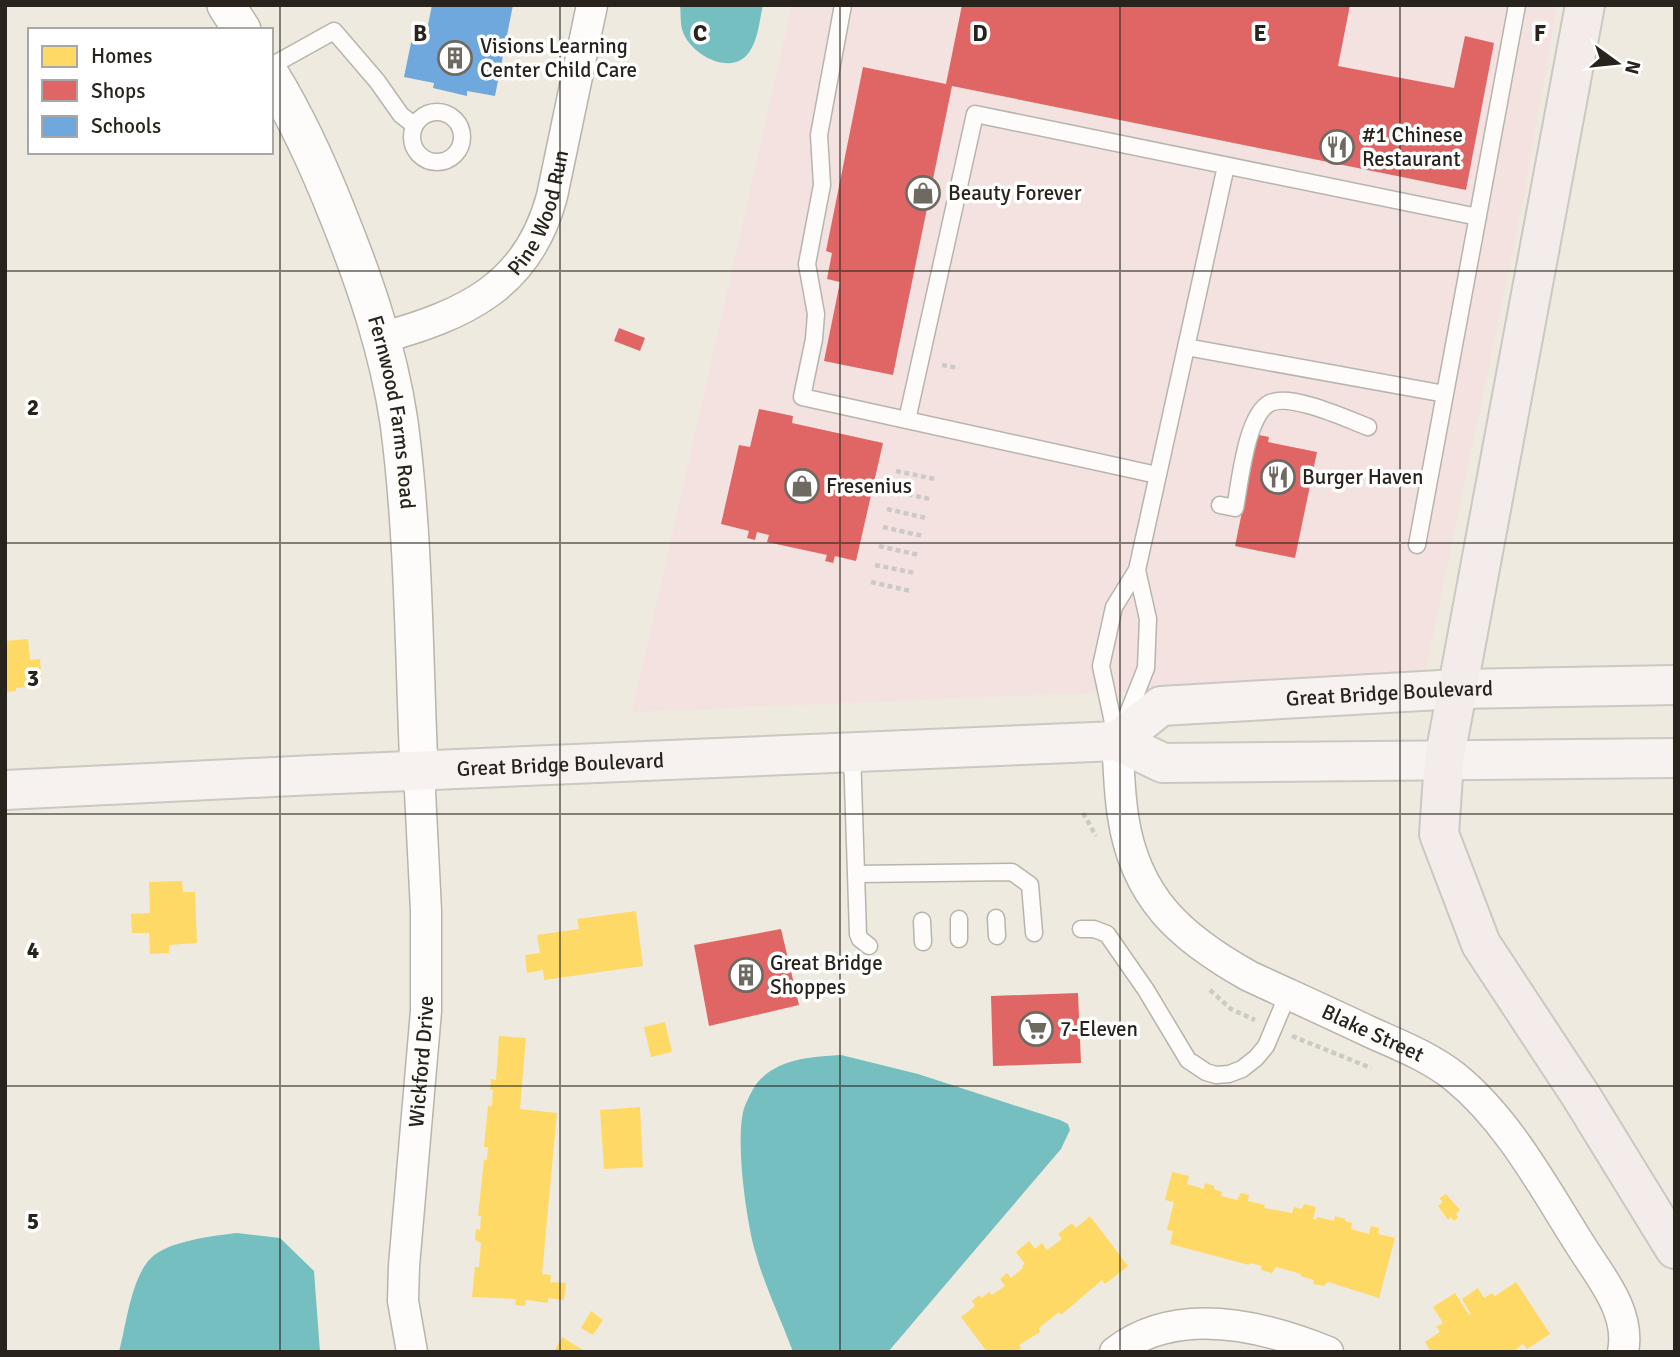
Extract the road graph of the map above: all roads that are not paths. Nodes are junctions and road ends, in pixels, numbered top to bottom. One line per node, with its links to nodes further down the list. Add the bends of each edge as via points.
1 (226, 5): 6 (street)
2 (592, 5): 12 (street, Pine Wood Run, via 547,218 534,244 513,272 461,311)
3 (843, 5): 15 (lane, via 819,135 822,186 807,264 816,314 802,397)
4 (1517, 5): 11 (lane)
5 (1585, 5): 22 (highway)
6 (241, 28)
7 (273, 65): 9 (lane, via 334,32)
8 (273, 80): 12 (street, Fernwood Farms Road, via 317,162 368,291)
9 (414, 125)
10 (1226, 166): 11 (lane); 13 (lane); 15 (lane, via 975,114)
11 (1478, 218): 14 (lane)
12 (381, 338): 27 (street, Fernwood Farms Road, via 406,479)
13 (1186, 347): 14 (lane); 17 (lane)
14 (1445, 394): 19 (lane)
15 (907, 420): 17 (lane)
16 (1368, 427): 18 (lane, via 1321,408 1272,402 1260,411 1249,436 1235,508)
17 (1157, 475): 20 (lane)
18 (1220, 505)
19 (1417, 545)
20 (1136, 570): 23 (lane, via 1148,619 1146,668); 23 (lane, via 1114,607 1101,666)
21 (1675, 685): 22 (main road, Great Bridge Boulevard)
22 (1457, 689): 23 (main road, Great Bridge Boulevard, via 1161,706); 26 (highway)
23 (1117, 741): 24 (main road, Great Bridge Boulevard); 26 (main road, Great Bridge Boulevard, via 1163,763); 39 (street, Blake Street, via 1129,847 1151,893 1179,930 1200,947)
24 (852, 752): 27 (main road, Great Bridge Boulevard); 29 (lane)
25 (1675, 758): 26 (main road, Great Bridge Boulevard)
26 (1444, 761): 40 (highway, via 1439,834 1481,944)
27 (419, 771): 28 (main road, Great Bridge Boulevard); 43 (street, Wickford Drive, via 426,1011 404,1266 403,1300)
28 (5, 790)
29 (857, 874): 34 (lane, via 920,880 994,878 1012,872 1030,885); 38 (lane, via 858,934)
30 (996, 918): 35 (lane)
31 (959, 919): 36 (lane)
32 (922, 921): 37 (lane)
33 (1081, 929): 39 (lane, via 1107,934 1188,1060 1206,1072 1229,1074 1261,1052)
34 (1034, 933)
35 (997, 936)
36 (959, 939)
37 (923, 942)
38 (869, 946)
39 (1288, 994): 46 (street, Blake Street, via 1437,1064 1490,1110 1618,1304 1625,1332)
40 (1581, 1096): 41 (highway); 42 (highway)
41 (1675, 1216)
42 (1675, 1249)
43 (412, 1352)
44 (1115, 1352): 45 (street, via 1144,1334 1192,1324 1241,1325)
45 (1328, 1352)
46 (1623, 1352)

